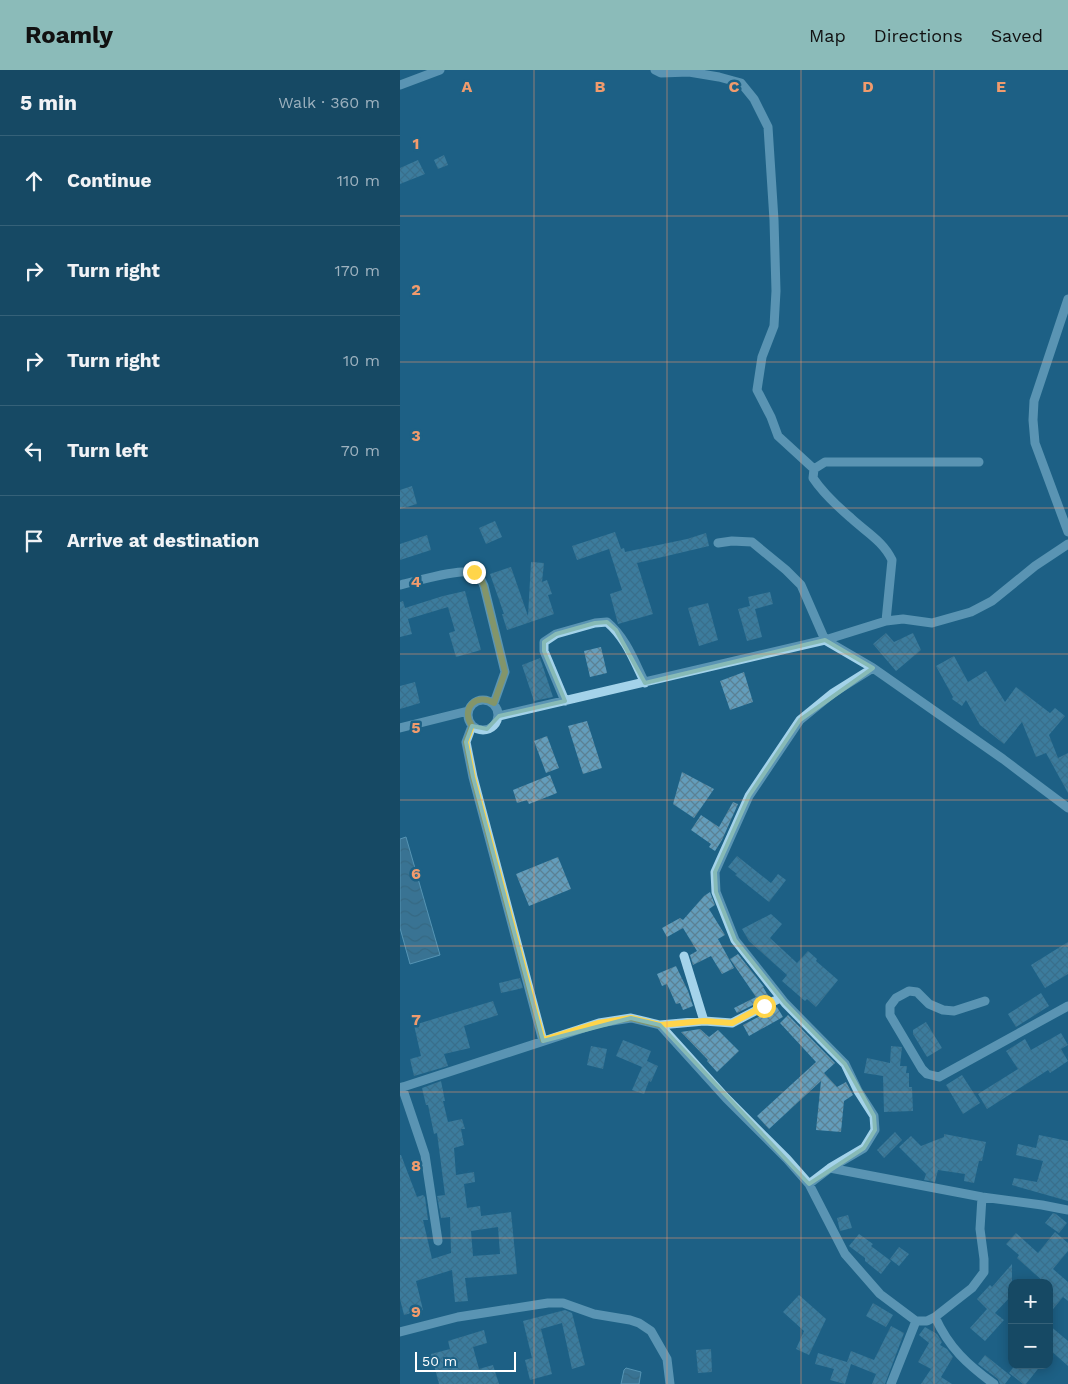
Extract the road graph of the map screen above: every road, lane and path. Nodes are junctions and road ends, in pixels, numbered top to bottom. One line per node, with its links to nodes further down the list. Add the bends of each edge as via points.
1 (440, 70): 4 (street)
2 (654, 70): 3 (street, via 662,73)
3 (689, 71): 8 (street, via 741,83 754,99 768,127 776,291 774,326 762,357 757,390 778,436)
4 (414, 75): 5 (street)
5 (400, 85)
6 (1068, 299): 9 (street, via 1034,401 1033,420 1034,443)
7 (979, 462): 8 (street, via 825,462)
8 (814, 469): 13 (street, via 813,478 821,490 888,551 892,560)
9 (1068, 532)
10 (718, 543): 14 (street, via 752,542 786,570 801,585)
11 (1068, 544): 13 (street, via 1035,566 992,602 971,612 932,624 903,619)
12 (400, 585): 18 (street, via 462,571 474,572 480,577 505,672)
13 (886, 621): 14 (street)
14 (825, 640): 15 (street); 16 (street)
15 (873, 668): 23 (street); 25 (street, via 833,693 800,720 749,796 715,872 716,892 735,940)
16 (645, 683): 17 (street); 17 (street, via 616,630 607,622 595,623 556,634 544,642 544,651)
17 (566, 701): 20 (street)
18 (494, 703): 19 (street, via 479,700); 20 (street)
19 (468, 711): 21 (street); 22 (street)
20 (499, 716): 21 (street, via 488,729)
21 (472, 726): 30 (street, via 466,742 473,777)
22 (400, 728)
23 (1068, 808)
24 (684, 956): 28 (street)
25 (780, 998): 28 (street, via 732,1023); 32 (street, via 845,1064 874,1116 875,1130 864,1148)
26 (985, 1001): 27 (street, via 954,1011 943,1010 917,992 909,991 896,998 890,1006 890,1015 922,1069 939,1077)
27 (1068, 1006)
28 (704, 1021): 29 (street)
29 (660, 1025): 30 (street, via 631,1018 598,1023); 33 (street)
30 (543, 1040): 31 (street)
31 (401, 1087): 36 (street, via 425,1155)
32 (830, 1168): 33 (street); 34 (street)
33 (809, 1184): 38 (street, via 845,1254 880,1294)
34 (982, 1197): 35 (street); 37 (street, via 980,1230 984,1272 972,1288)
35 (1068, 1210)
36 (438, 1241)
37 (935, 1318): 38 (street); 42 (street, via 953,1348)
38 (916, 1321): 41 (street)
39 (400, 1332): 40 (street, via 458,1317 563,1303 594,1314 630,1320 651,1330 668,1359)
40 (670, 1384)
41 (891, 1384)
42 (994, 1384)

